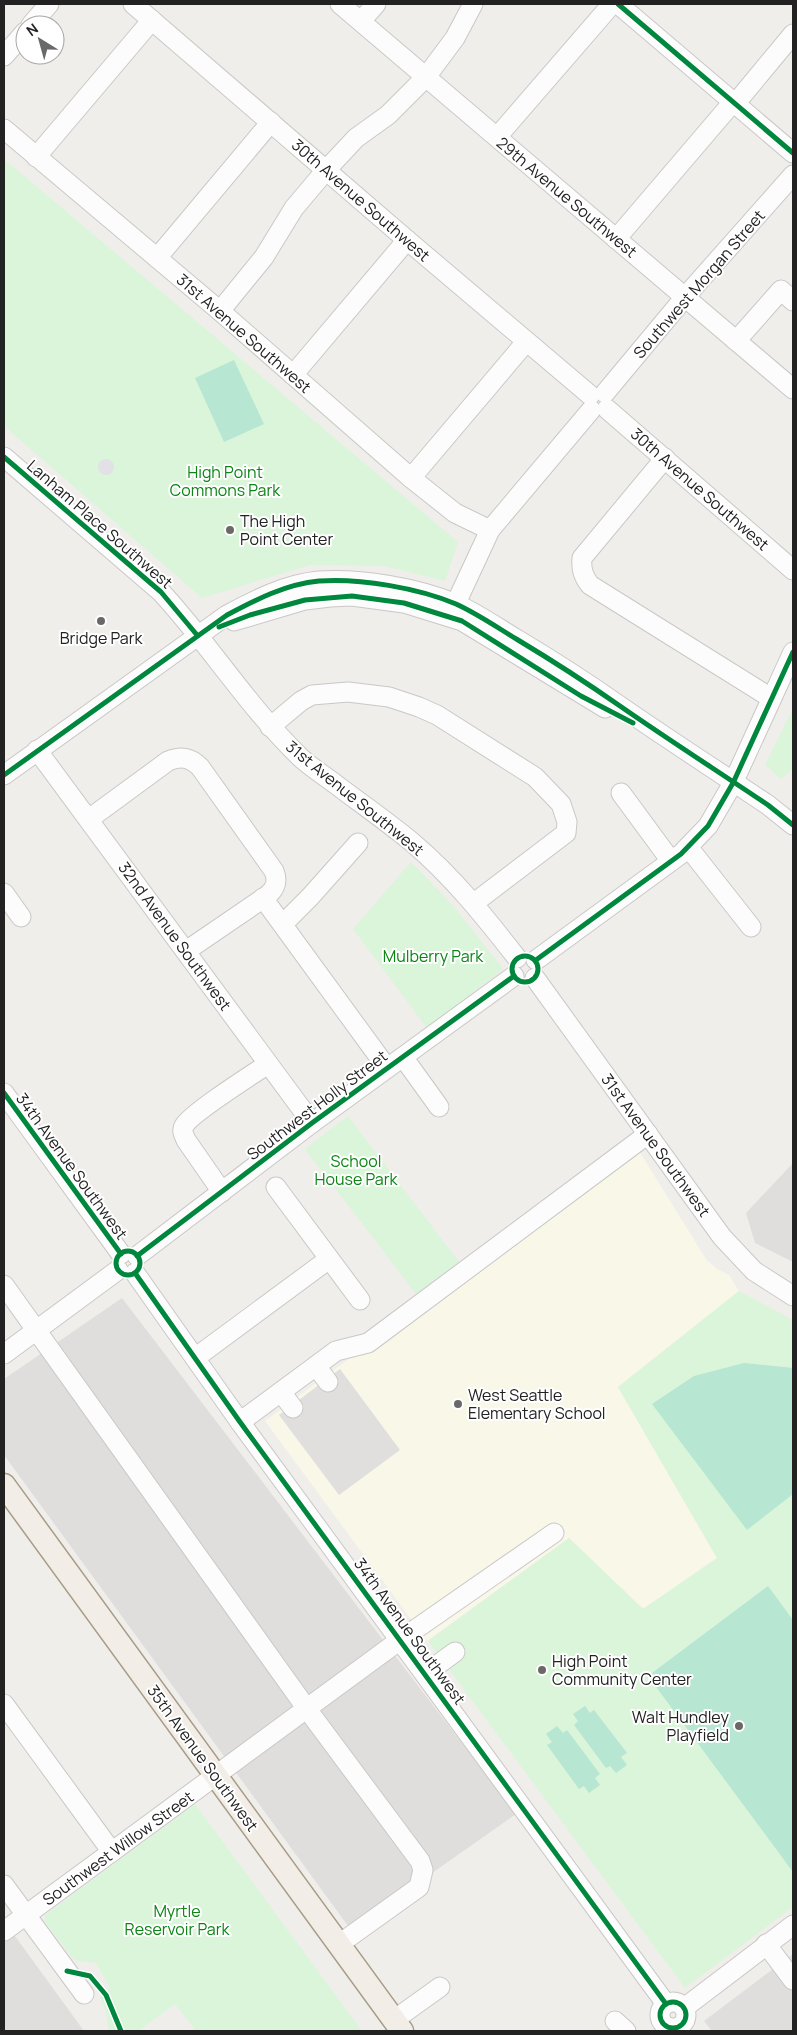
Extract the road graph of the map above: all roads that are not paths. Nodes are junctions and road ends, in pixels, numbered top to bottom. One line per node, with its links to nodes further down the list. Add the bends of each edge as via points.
1 (49, 4): 8 (street)
2 (133, 4): 9 (street, 30th Avenue Southwest)
3 (340, 4): 10 (street, 29th Avenue Southwest)
4 (376, 4): 10 (street)
5 (473, 4): 14 (street, via 455,38)
6 (612, 4): 18 (street)
7 (618, 4): 15 (street)
8 (40, 15)
9 (152, 20): 16 (street, 30th Avenue Southwest); 20 (street)
10 (361, 21): 14 (street, 29th Avenue Southwest)
11 (793, 34): 15 (street)
12 (15, 43): 13 (street)
13 (4, 56)
14 (426, 77): 18 (street, 29th Avenue Southwest); 21 (street, via 388,115 356,138)
15 (734, 103): 19 (street); 23 (street)
16 (271, 122): 21 (street, 30th Avenue Southwest); 25 (street)
17 (4, 129): 20 (street, 31st Avenue Southwest)
18 (497, 137): 23 (street, 29th Avenue Southwest)
19 (793, 153)
20 (36, 156): 25 (street, 31st Avenue Southwest)
21 (327, 169): 24 (street, 30th Avenue Southwest); 28 (street, via 294,208 264,257)
22 (793, 175): 26 (street, Southwest Morgan Street)
23 (616, 239): 26 (street, 29th Avenue Southwest)
24 (406, 240): 30 (street, 30th Avenue Southwest); 31 (street)
25 (157, 258): 28 (street, 31st Avenue Southwest)
26 (685, 297): 29 (street, 29th Avenue Southwest); 33 (street, Southwest Morgan Street)
27 (793, 301): 29 (street, via 781,290)
28 (220, 311): 31 (street, 31st Avenue Southwest)
29 (736, 341): 32 (street, 29th Avenue Southwest)
30 (526, 342): 33 (street, 30th Avenue Southwest); 36 (street)
31 (293, 375): 36 (street, 31st Avenue Southwest)
32 (793, 389)
33 (598, 402): 35 (street, 30th Avenue Southwest); 37 (street, Southwest Morgan Street)
34 (4, 457): 40 (street, Lanham Place Southwest, via 161,592)
35 (665, 458): 38 (street, 30th Avenue Southwest); 42 (street, via 582,558 585,578 590,585)
36 (411, 478): 37 (street, 31st Avenue Southwest, via 455,513)
37 (490, 530): 39 (street, Southwest Morgan Street)
38 (793, 570)
39 (452, 610): 40 (street, via 427,595 378,585 318,581 260,597); 46 (street, via 480,617 578,677)
40 (197, 635): 43 (street, 31st Avenue Southwest); 44 (street)
41 (793, 652): 42 (street)
42 (771, 698): 46 (street)
43 (270, 727): 55 (street, 31st Avenue Southwest, via 303,760 441,867); 55 (street, via 312,695 348,692 389,697 437,715 535,777 561,804 567,822 566,833)
44 (37, 750): 45 (street); 48 (street, 32nd Avenue Southwest)
45 (4, 774)
46 (733, 783): 49 (street); 51 (street, via 708,826)
47 (621, 793): 52 (street)
48 (89, 819): 54 (street, via 168,761 188,759 200,767 274,871 275,886); 59 (street, 32nd Avenue Southwest)
49 (793, 825)
50 (358, 843): 57 (street)
51 (688, 847): 52 (street); 58 (street)
52 (672, 861): 61 (street)
53 (4, 893): 56 (street)
54 (263, 898): 57 (street); 59 (street)
55 (474, 903): 60 (street, 31st Avenue Southwest)
56 (21, 917)
57 (283, 924): 64 (street)
58 (751, 928)
59 (186, 951): 63 (street, 32nd Avenue Southwest)
60 (515, 967): 61 (street, via 521,982 526,982); 62 (street, Southwest Holly Street)
61 (535, 969): 68 (street, 31st Avenue Southwest)
62 (403, 1057): 64 (street, Southwest Holly Street); 66 (street)
63 (268, 1064): 67 (street, 32nd Avenue Southwest); 70 (street, via 183,1126 186,1140)
64 (388, 1068): 67 (street, Southwest Holly Street)
65 (4, 1093): 72 (street, 34th Avenue Southwest)
66 (439, 1107)
67 (312, 1123): 70 (street, Southwest Holly Street)
68 (648, 1134): 74 (street, 31st Avenue Southwest, via 722,1238 761,1276); 79 (street, via 368,1343 336,1351)
69 (276, 1187): 71 (street)
70 (222, 1192): 72 (street, Southwest Holly Street)
71 (329, 1259): 75 (street); 78 (street)
72 (128, 1263): 76 (street, Southwest Holly Street); 78 (street, 34th Avenue Southwest)
73 (4, 1285): 76 (street)
74 (793, 1296)
75 (360, 1300)
76 (36, 1330): 77 (street, Southwest Holly Street); 90 (street)
77 (4, 1354)
78 (195, 1358): 83 (street, 34th Avenue Southwest)
79 (316, 1366): 80 (street); 81 (street)
80 (328, 1382)
81 (281, 1392): 82 (street); 83 (street)
82 (293, 1408)
83 (240, 1422): 86 (street, 34th Avenue Southwest)
84 (4, 1485): 91 (main road, 35th Avenue Southwest)
85 (554, 1533): 86 (street, Southwest Willow Street)
86 (400, 1640): 88 (street, 34th Avenue Southwest); 90 (street, Southwest Willow Street)
87 (455, 1652): 88 (street)
88 (425, 1674): 102 (street, 34th Avenue Southwest, via 619,1941)
89 (4, 1704): 92 (street)
90 (308, 1709): 91 (street, Southwest Willow Street); 98 (street, via 420,1861 423,1870 419,1887)
91 (216, 1776): 92 (street, Southwest Willow Street); 98 (main road, 35th Avenue Southwest)
92 (112, 1852): 94 (street, Southwest Willow Street)
93 (4, 1885): 94 (street)
94 (26, 1915): 96 (street, Southwest Willow Street); 101 (street)
95 (793, 1925): 97 (street)
96 (4, 1931)
97 (766, 1944): 99 (street); 102 (street)
98 (338, 1945): 103 (main road, 35th Avenue Southwest)
99 (793, 1980)
100 (440, 1987): 103 (street)
101 (84, 1994)
102 (679, 2017): 104 (street, via 669,2028)
103 (398, 2026)
104 (657, 2027)

